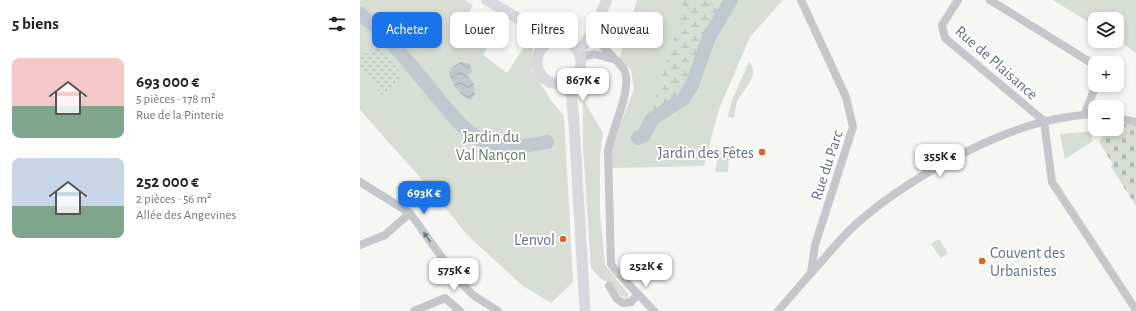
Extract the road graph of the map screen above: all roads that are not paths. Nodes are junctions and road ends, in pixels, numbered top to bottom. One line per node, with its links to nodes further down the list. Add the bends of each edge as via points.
1 (487, 0): 6 (main road)
2 (801, 0): 27 (street, Rue du Parc, via 846,96 853,127 815,245)
3 (958, 0): 21 (street, Rue de Plaisance, via 942,25 945,38)
4 (990, 0): 14 (street)
5 (603, 3): 7 (main road, via 588,30)
6 (517, 18)
7 (578, 39)
8 (586, 44): 12 (main road)
9 (542, 48): 16 (main road, via 537,59 540,73)
10 (574, 48): 12 (main road)
11 (604, 48): 13 (street)
12 (580, 55): 13 (street, via 594,54); 15 (main road, via 579,71)
13 (614, 59): 29 (street, via 627,79 608,151 611,264)
14 (1088, 63)
15 (570, 82): 16 (main road); 23 (main road)
16 (558, 84): 23 (main road)
17 (1093, 92): 18 (street)
18 (1085, 113): 19 (street); 21 (street)
19 (1088, 114)
20 (1124, 119): 22 (street)
21 (1044, 121): 27 (street, via 975,148 903,188 854,226); 31 (street, via 1052,182)
22 (1136, 122)
23 (574, 124): 35 (main road)
24 (360, 182): 25 (street)
25 (410, 213): 26 (street, via 385,235); 30 (street, one-way to 25, via 458,280)
26 (360, 245)
27 (811, 273): 37 (street)
28 (608, 286): 29 (street, via 616,299 623,303 631,302)
29 (638, 294): 36 (street)
30 (484, 308): 34 (street)
31 (1136, 310)
32 (414, 311): 33 (street, via 445,298)
33 (460, 311)
34 (498, 311)
35 (585, 311)
36 (654, 311)
37 (778, 311)

